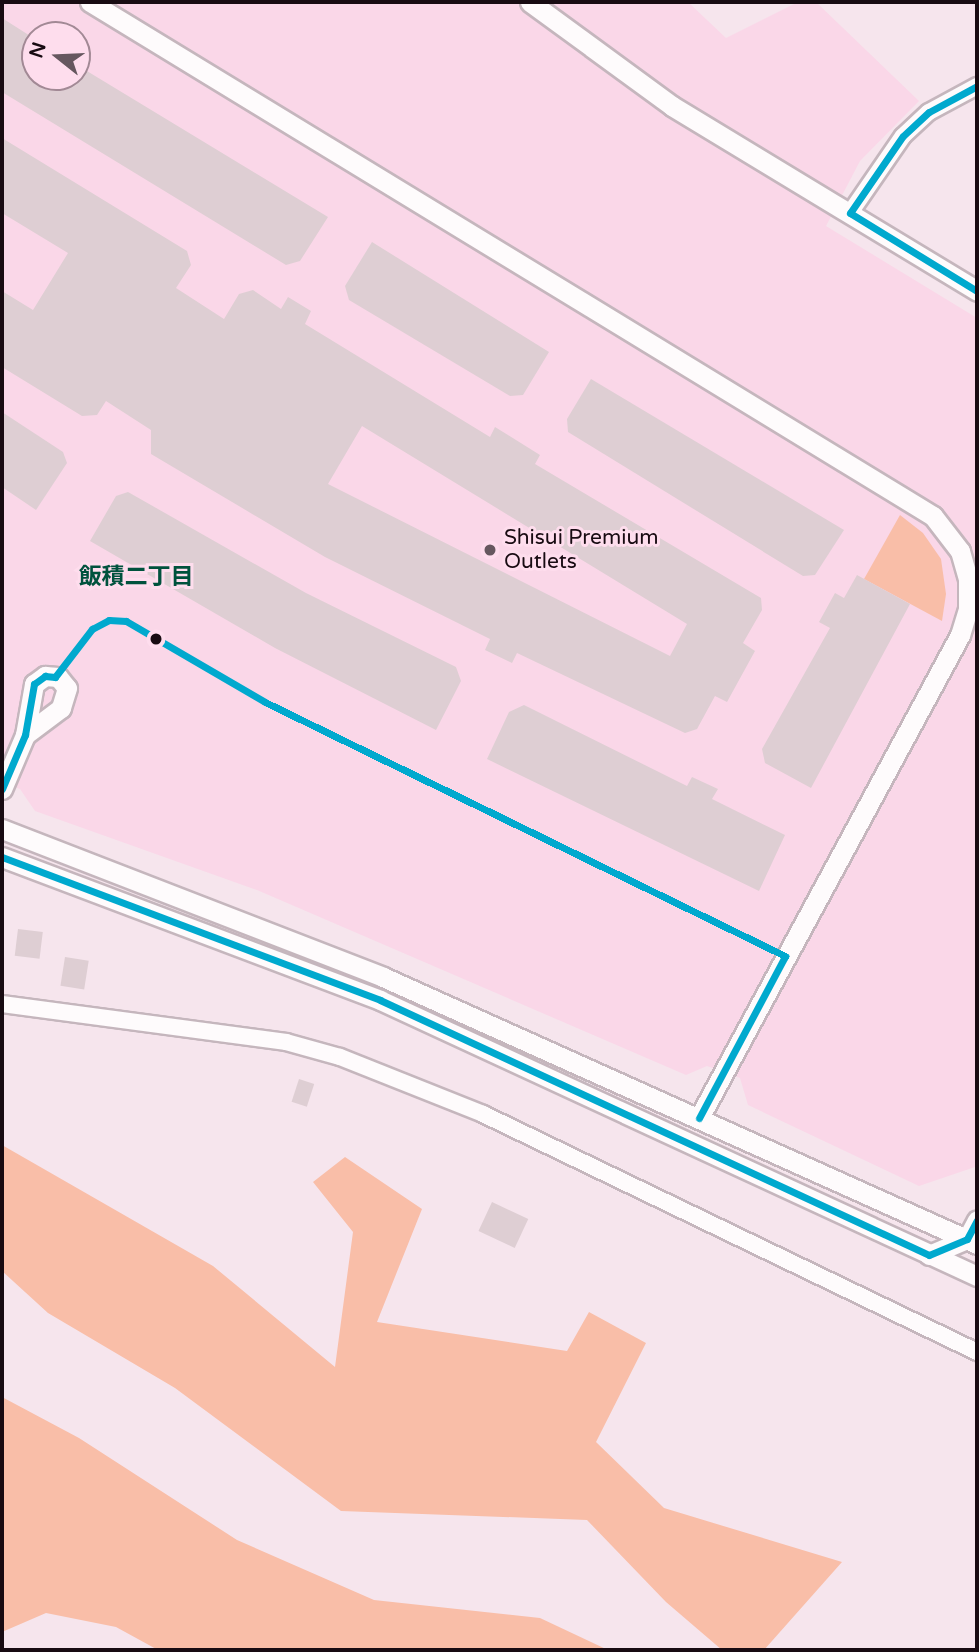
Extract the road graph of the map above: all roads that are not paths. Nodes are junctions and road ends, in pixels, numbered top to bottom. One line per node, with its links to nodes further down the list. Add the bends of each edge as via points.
1 (90, 2): 11 (street, via 933,516 960,551 968,579 968,609 960,635)
2 (530, 2): 4 (street, via 672,106)
3 (977, 86): 4 (street, via 929,113 903,136)
4 (850, 213): 5 (street)
5 (977, 290)
6 (25, 735): 7 (street)
7 (2, 789)
8 (2, 829): 11 (street, via 383,977)
9 (2, 857): 14 (street, via 380,1000)
10 (2, 1004): 17 (street, via 286,1042 340,1056 483,1114)
11 (699, 1118): 13 (street)
12 (977, 1220): 13 (street)
13 (972, 1242): 14 (street); 15 (street)
14 (929, 1255): 16 (street)
15 (977, 1261)
16 (977, 1276)
17 (977, 1352)

